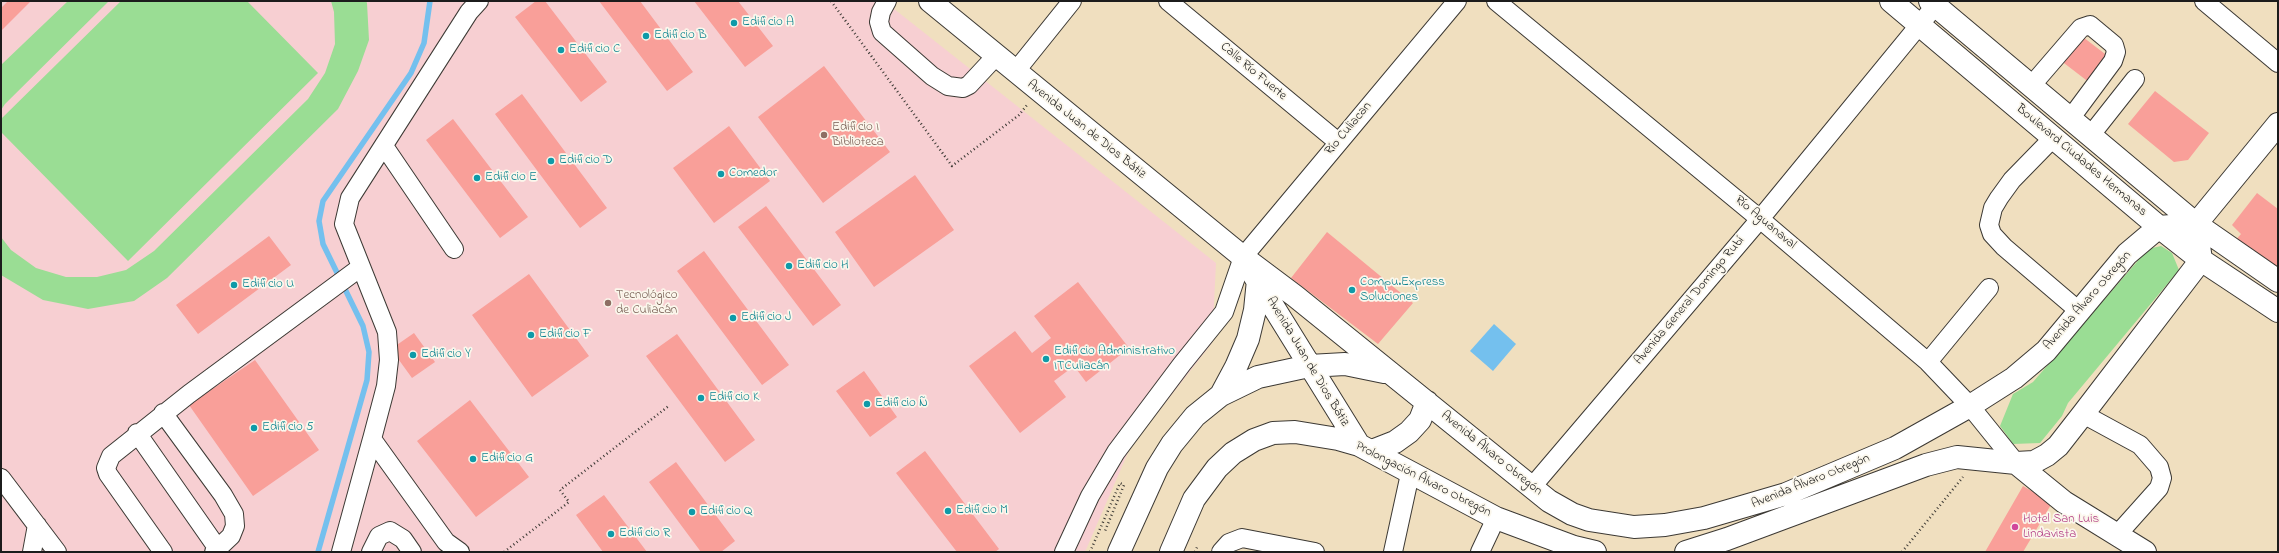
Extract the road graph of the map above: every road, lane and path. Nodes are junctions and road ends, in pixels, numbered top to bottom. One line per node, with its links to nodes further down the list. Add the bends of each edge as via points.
1 (831, 1): 18 (path, via 952,166 1019,115)
2 (887, 1): 13 (street, via 879,22 882,32 932,76 948,86 963,88 969,85)
3 (930, 1): 13 (main road, Avenida Juan de Dios Bátiz)
4 (1072, 1): 15 (street)
5 (1168, 1): 23 (street, Calle Río Fuerte)
6 (1456, 1): 23 (street, Río Culiacan)
7 (1496, 1): 25 (street, Río Aguanaval)
8 (1891, 1): 12 (main road, Boulevard Ciudades Hermanas)
9 (2204, 1): 14 (street)
10 (1935, 2): 12 (street, Avenida General Domingo Rubí); 17 (main road, Boulevard Ciudades Hermanas)
11 (472, 5): 24 (street)
12 (1919, 25): 22 (main road, Boulevard Ciudades Hermanas); 25 (street, Avenida General Domingo Rubí)
13 (996, 56): 15 (main road, Avenida Juan de Dios Bátiz)
14 (2278, 63)
15 (1015, 72): 18 (main road, Avenida Juan de Dios Bátiz)
16 (2135, 79): 21 (street)
17 (2031, 86): 19 (main road, Boulevard Ciudades Hermanas); 19 (street, via 2081,28 2090,25 2114,45 2116,52 2113,61)
18 (1039, 91): 29 (main road, Avenida Juan de Dios Bátiz)
19 (2070, 119): 21 (main road, Boulevard Ciudades Hermanas)
20 (2278, 124): 26 (main road)
21 (2090, 136): 26 (main road, Boulevard Ciudades Hermanas)
22 (2053, 138): 27 (main road, Boulevard Ciudades Hermanas); 35 (street, via 2012,180 1993,208 1989,225 1992,234 2004,246)
23 (1338, 142): 29 (street, Río Culiacan)
24 (384, 146): 28 (street); 31 (street, via 350,198 344,224)
25 (1760, 219): 37 (street, Río Aguanaval); 53 (street, Avenida General Domingo Rubí)
26 (2196, 224): 27 (main road); 30 (main road); 33 (main road, Boulevard Ciudades Hermanas)
27 (2159, 227): 30 (main road, Boulevard Ciudades Hermanas); 35 (main road, Avenida Álvaro Obregón, via 2127,254)
28 (454, 249)
29 (1243, 257): 32 (main road, Avenida Juan de Dios Bátiz); 39 (main road, Avenida Juan de Dios Bátiz); 67 (street, via 1224,312 1116,452 1090,496)
30 (2201, 260): 36 (main road, Boulevard Ciudades Hermanas); 45 (main road, Avenida Álvaro Obregón)
31 (357, 270): 44 (street); 47 (street, via 387,332 389,360 386,386)
32 (1258, 280): 38 (main road, Avenida Juan de Dios Bátiz); 40 (main road, via 1255,310 1248,339)
33 (2278, 281)
34 (1989, 288): 37 (street)
35 (2079, 311): 43 (main road, Avenida Álvaro Obregón, via 2046,351 2014,378)
36 (2278, 311)
37 (1928, 362): 43 (street, Río Aguanaval)
38 (1309, 366): 39 (main road, via 1356,365); 40 (main road, via 1258,377); 48 (main road, Avenida Juan de Dios Bátiz)
39 (1391, 374): 41 (main road, Avenida Álvaro Obregón)
40 (1221, 394): 69 (main road, via 1195,416 1172,444 1157,468)
41 (1427, 402): 48 (main road, via 1420,420 1409,432 1395,442); 53 (main road, Avenida Álvaro Obregón)
42 (670, 405): 66 (path, via 560,490 569,502)
43 (1970, 406): 50 (street, Río Aguanaval); 53 (main road, Avenida Álvaro Obregón, via 1894,448 1814,483 1745,508 1704,518 1634,527 1606,524 1572,514)
44 (163, 413): 46 (street); 58 (street, via 234,514 235,526 231,536)
45 (2083, 414): 50 (main road, Avenida Álvaro Obregón, via 2058,446 2047,455 2034,462); 57 (street, via 2140,445 2159,467 2162,478 2159,488)
46 (137, 433): 58 (street); 61 (street, via 111,456 106,468)
47 (372, 440): 62 (street); 65 (street, via 446,542)
48 (1365, 448): 51 (main road, Prolongación Álvaro Obregón); 70 (main road, Prolongación Álvaro Obregón, via 1338,439 1294,432 1274,433 1254,440 1233,453 1204,485 1194,499)
49 (1977, 459): 50 (main road, Avenida Álvaro Obregón); 76 (main road, Avenida Álvaro Obregón, via 1957,456 1926,465); 77 (path)
50 (2016, 463): 57 (main road, via 2064,502)
51 (1410, 474): 54 (main road, Prolongación Álvaro Obregón); 73 (street)
52 (1, 478): 55 (street)
53 (1531, 488)
54 (1496, 518): 74 (street); 75 (main road)
55 (37, 525): 59 (street); 60 (street)
56 (1103, 534): 68 (path, via 1124,485 1120,484)
57 (2117, 535): 78 (main road)
58 (216, 551)
59 (32, 552)
60 (57, 552)
61 (163, 552)
62 (341, 552)
63 (371, 552): 64 (street, via 379,536 390,531 403,539)
64 (412, 552)
65 (460, 552)
66 (504, 552)
67 (1064, 552)
68 (1090, 552)
69 (1119, 552)
70 (1172, 552)
71 (1221, 552): 72 (street, via 1228,543 1242,538)
72 (1314, 552)
73 (1392, 552)
74 (1480, 552)
75 (1594, 552)
76 (1686, 552)
77 (1902, 552)
78 (2145, 552)

